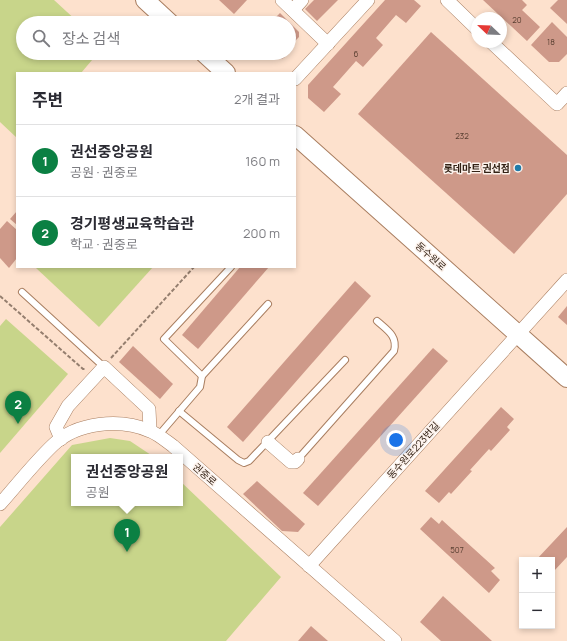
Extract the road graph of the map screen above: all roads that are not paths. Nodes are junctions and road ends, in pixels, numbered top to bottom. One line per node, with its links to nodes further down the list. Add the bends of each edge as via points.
1 (145, 0): 7 (main road)
2 (282, 0): 6 (street)
3 (302, 0): 6 (street)
4 (368, 0): 9 (street)
5 (447, 0): 8 (street)
6 (292, 10): 9 (street)
7 (162, 16)
8 (471, 23)
9 (328, 44): 13 (street)
10 (497, 48): 14 (street, via 556,104)
11 (212, 60): 12 (main road)
12 (225, 72)
13 (296, 78)
14 (567, 93)
15 (296, 136): 21 (main road, 동수원로)
16 (230, 268): 24 (lane, via 164,340)
17 (567, 280): 21 (street, 동수원로223번길)
18 (22, 292): 23 (lane)
19 (268, 304): 24 (lane)
20 (377, 321): 32 (lane, via 394,337 394,351)
21 (518, 334): 25 (main road, 동수원로); 34 (street, 동수원로223번길)
22 (345, 360): 29 (lane)
23 (104, 368): 27 (street, via 149,409); 28 (street, via 68,406 56,427)
24 (202, 376): 26 (lane, via 200,386)
25 (567, 378)
26 (179, 411): 27 (lane); 29 (lane, via 244,463)
27 (154, 433): 28 (street, 권중로, via 128,424 105,424 71,432); 30 (street, 권중로)
28 (61, 439): 33 (street, 권중로, via 53,444)
29 (268, 442): 32 (street, via 291,462)
30 (180, 454)
31 (183, 456): 34 (street, 권중로)
32 (298, 460)
33 (0, 504)
34 (309, 566): 35 (street, 권중로)
35 (395, 641)

